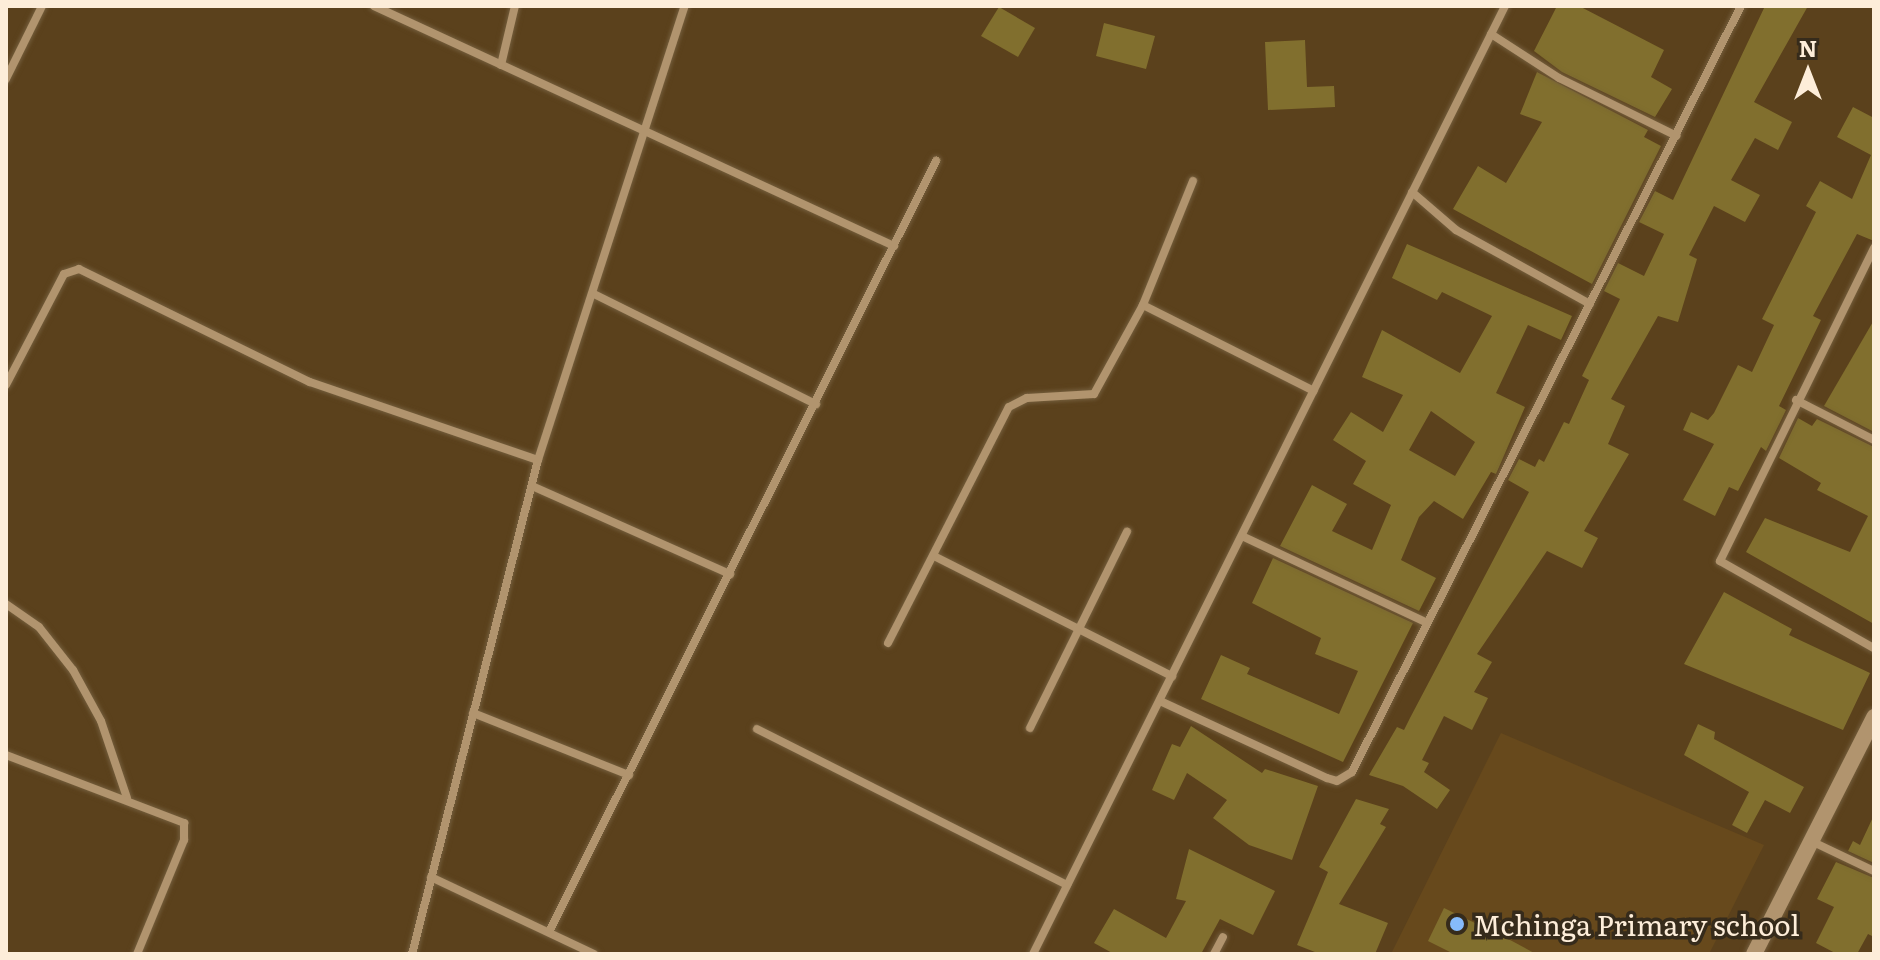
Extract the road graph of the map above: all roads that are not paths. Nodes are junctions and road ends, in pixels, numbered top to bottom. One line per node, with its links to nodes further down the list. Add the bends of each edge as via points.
1 (42, 6): 9 (street)
2 (374, 6): 8 (street)
3 (515, 6): 8 (street)
4 (685, 6): 10 (street)
5 (1505, 6): 7 (street)
6 (1741, 6): 11 (street)
7 (1491, 34): 11 (street, via 1559,78); 14 (street)
8 (501, 65): 10 (street)
9 (6, 79)
10 (648, 133): 15 (street); 17 (street)
11 (1677, 136): 18 (street)
12 (936, 161): 15 (street)
13 (1193, 181): 19 (street)
14 (1412, 192): 18 (street, via 1456,230); 21 (street)
15 (894, 246): 23 (street)
16 (1874, 248): 22 (street)
17 (594, 294): 23 (street); 25 (street)
18 (1590, 304): 32 (street)
19 (1143, 305): 21 (street); 29 (street, via 1094,394 1027,398 1009,407)
20 (6, 385): 25 (street, via 64,274 79,269 310,382)
21 (1314, 391): 28 (street)
22 (1796, 400): 24 (street); 35 (street, via 1720,561)
23 (816, 404): 30 (street)
24 (1874, 440)
25 (538, 460): 26 (street)
26 (532, 486): 30 (street); 38 (street)
27 (1127, 532): 33 (street)
28 (1242, 536): 32 (street); 36 (street)
29 (934, 556): 33 (street); 34 (street)
30 (730, 574): 43 (street)
31 (6, 604): 44 (street, via 39,627 73,670 101,721)
32 (1426, 622): 37 (street, via 1346,779 1327,778)
33 (1076, 627): 36 (street); 40 (street)
34 (888, 643)
35 (1874, 648)
36 (1172, 676): 37 (street)
37 (1160, 701): 48 (street)
38 (473, 713): 43 (street); 47 (street)
39 (1874, 717): 45 (main road)
40 (1030, 728)
41 (757, 729): 48 (street)
42 (6, 755): 44 (street)
43 (629, 775): 49 (street)
44 (127, 798): 51 (street, via 178,816 185,831)
45 (1811, 841): 46 (street); 56 (main road)
46 (1874, 871)
47 (431, 877): 49 (street); 52 (street)
48 (1067, 885): 54 (street)
49 (549, 932): 53 (street)
50 (1223, 937): 55 (street)
51 (137, 954)
52 (412, 954)
53 (594, 954)
54 (1033, 954)
55 (1214, 954)
56 (1754, 954)

